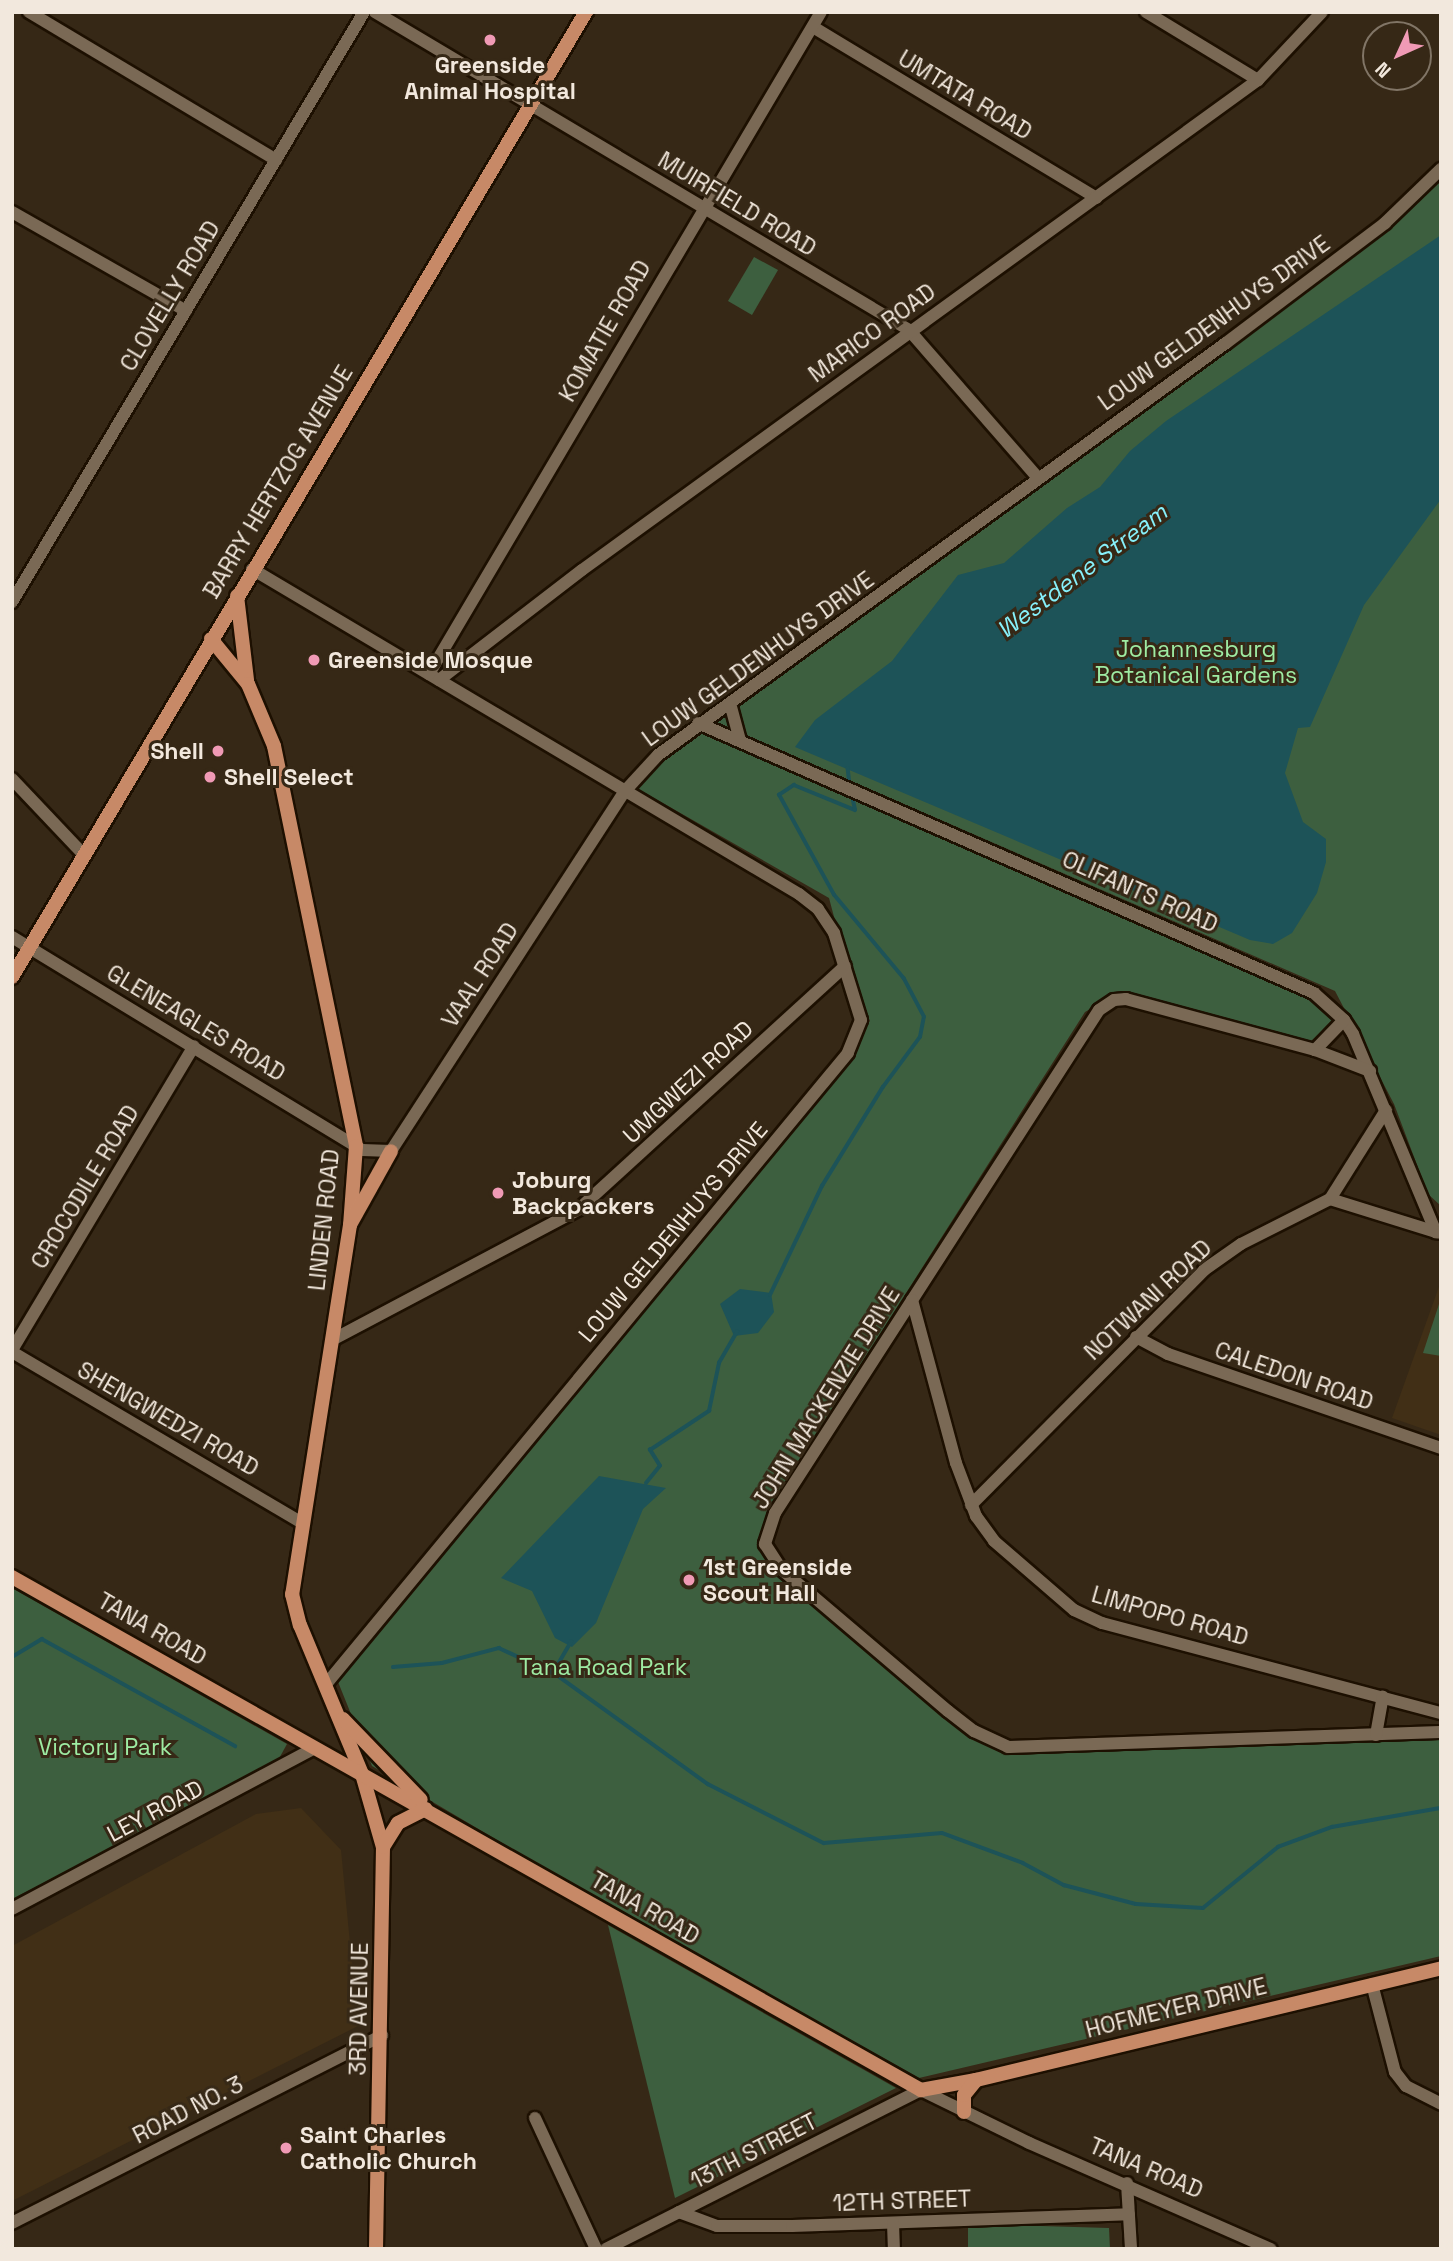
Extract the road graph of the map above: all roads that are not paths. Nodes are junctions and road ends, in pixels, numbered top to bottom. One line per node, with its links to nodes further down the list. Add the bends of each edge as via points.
1 (29, 12): 11 (street)
2 (364, 12): 11 (street, CLOVELLY ROAD)
3 (375, 12): 10 (street, MUIRFIELD ROAD)
4 (586, 12): 10 (main road, BARRY HERTZOG AVENUE)
5 (821, 12): 8 (street, KOMATIE ROAD)
6 (1146, 12): 9 (street)
7 (1322, 12): 9 (street, MARICO ROAD)
8 (813, 26): 13 (street, UMTATA ROAD); 14 (street, KOMATIE ROAD)
9 (1258, 80): 13 (street, MARICO ROAD)
10 (531, 105): 14 (street, MUIRFIELD ROAD); 19 (main road, BARRY HERTZOG AVENUE)
11 (276, 160): 16 (street, CLOVELLY ROAD)
12 (1441, 169): 18 (street, LOUW GELDENHUYS DRIVE, via 1363,240)
13 (1096, 198): 17 (street, MARICO ROAD)
14 (702, 208): 17 (street, MUIRFIELD ROAD); 23 (street, KOMATIE ROAD)
15 (12, 212): 16 (street)
16 (186, 311): 21 (street, CLOVELLY ROAD)
17 (909, 330): 18 (street, MUIRFIELD ROAD); 23 (street, MARICO ROAD)
18 (1038, 478): 25 (street, LOUW GELDENHUYS DRIVE)
19 (252, 569): 20 (main road, BARRY HERTZOG AVENUE); 23 (street)
20 (237, 595): 22 (main road, BARRY HERTZOG AVENUE); 24 (main road)
21 (12, 602)
22 (211, 639): 24 (main road, LINDEN ROAD); 30 (main road, BARRY HERTZOG AVENUE)
23 (434, 677): 29 (street)
24 (248, 684): 40 (main road, LINDEN ROAD, via 274,747)
25 (730, 703): 26 (street, LOUW GELDENHUYS DRIVE); 27 (street)
26 (698, 723): 27 (street, OLIFANTS ROAD); 29 (street, LOUW GELDENHUYS DRIVE, via 658,755)
27 (740, 740): 35 (street, OLIFANTS ROAD, via 1299,986)
28 (12, 779): 30 (street)
29 (625, 791): 33 (street, LOUW GELDENHUYS DRIVE, via 799,894 828,921); 41 (street, VAAL ROAD)
30 (84, 855): 32 (main road, BARRY HERTZOG AVENUE)
31 (12, 937): 32 (street, GLENEAGLES ROAD)
32 (30, 947): 34 (main road, BARRY HERTZOG AVENUE); 36 (street, GLENEAGLES ROAD)
33 (845, 966): 47 (street, UMGWEZI ROAD, via 568,1217); 53 (street, LOUW GELDENHUYS DRIVE, via 861,1020 853,1046)
34 (12, 977)
35 (1344, 1020): 37 (street); 38 (street, OLIFANTS ROAD)
36 (194, 1046): 40 (street, GLENEAGLES ROAD); 48 (street, CROCODILE ROAD)
37 (1315, 1050): 38 (street, JOHN MACKENZIE DRIVE); 45 (street, JOHN MACKENZIE DRIVE, via 1126,999 1108,1003 1086,1026)
38 (1370, 1071): 39 (street, OLIFANTS ROAD)
39 (1387, 1110): 42 (street, NOTWANI ROAD); 44 (street, OLIFANTS ROAD)
40 (356, 1146): 41 (street, via 378,1154); 43 (main road, LINDEN ROAD)
41 (391, 1151): 43 (main road)
42 (1329, 1199): 44 (street, OLIFANTS ROAD); 46 (street, NOTWANI ROAD, via 1222,1256)
43 (350, 1225): 47 (main road, LINDEN ROAD)
44 (1438, 1232)
45 (912, 1300): 50 (street, LIMPOPO ROAD); 58 (street, JOHN MACKENZIE DRIVE, via 775,1513 765,1544 781,1569 966,1726 1008,1747)
46 (1136, 1337): 49 (street, CALEDON ROAD, via 1181,1359); 50 (street, NOTWANI ROAD)
47 (332, 1340): 51 (main road, LINDEN ROAD)
48 (12, 1351): 51 (street, SHENGWEDZI ROAD)
49 (1441, 1448)
50 (971, 1505): 54 (street, LIMPOPO ROAD, via 994,1541 1090,1620)
51 (302, 1523): 53 (main road, LINDEN ROAD, via 293,1602)
52 (12, 1577): 59 (main road, TANA ROAD)
53 (327, 1683): 56 (main road, LINDEN ROAD)
54 (1383, 1697): 55 (street, LIMPOPO ROAD); 58 (street)
55 (1441, 1713)
56 (341, 1721): 59 (main road, via 335,1742); 60 (main road, LINDEN ROAD); 61 (main road)
57 (1441, 1732): 58 (street, JOHN MACKENZIE DRIVE)
58 (1376, 1735)
59 (316, 1749): 60 (main road, TANA ROAD); 63 (street, LEY ROAD)
60 (362, 1774): 61 (main road, TANA ROAD); 62 (main road, 3RD AVENUE)
61 (431, 1811): 62 (main road, via 400,1821); 68 (main road, TANA ROAD)
62 (383, 1847): 66 (main road, 3RD AVENUE)
63 (12, 1909)
64 (1441, 1968): 65 (main road, HOFMEYER DRIVE)
65 (1372, 1984): 67 (main road, HOFMEYER DRIVE); 69 (street, via 1395,2072 1406,2087)
66 (382, 2035): 75 (street, ROAD NO. 3); 77 (main road, 3RD AVENUE)
67 (976, 2080): 68 (main road, HOFMEYER DRIVE); 70 (main road, via 964,2095)
68 (921, 2090): 70 (street, TANA ROAD); 73 (street, 13TH STREET)
69 (1441, 2104)
70 (964, 2112): 72 (street, TANA ROAD)
71 (535, 2118): 78 (street)
72 (1127, 2183): 74 (street); 82 (street, TANA ROAD)
73 (679, 2213): 76 (street, 12TH STREET, via 724,2226); 79 (street, 13TH STREET)
74 (1129, 2214): 76 (street, 12TH STREET); 81 (street)
75 (12, 2223)
76 (893, 2223): 80 (street)
77 (376, 2249)
78 (596, 2249)
79 (606, 2249)
80 (894, 2249)
81 (1131, 2249)
82 (1271, 2249)

